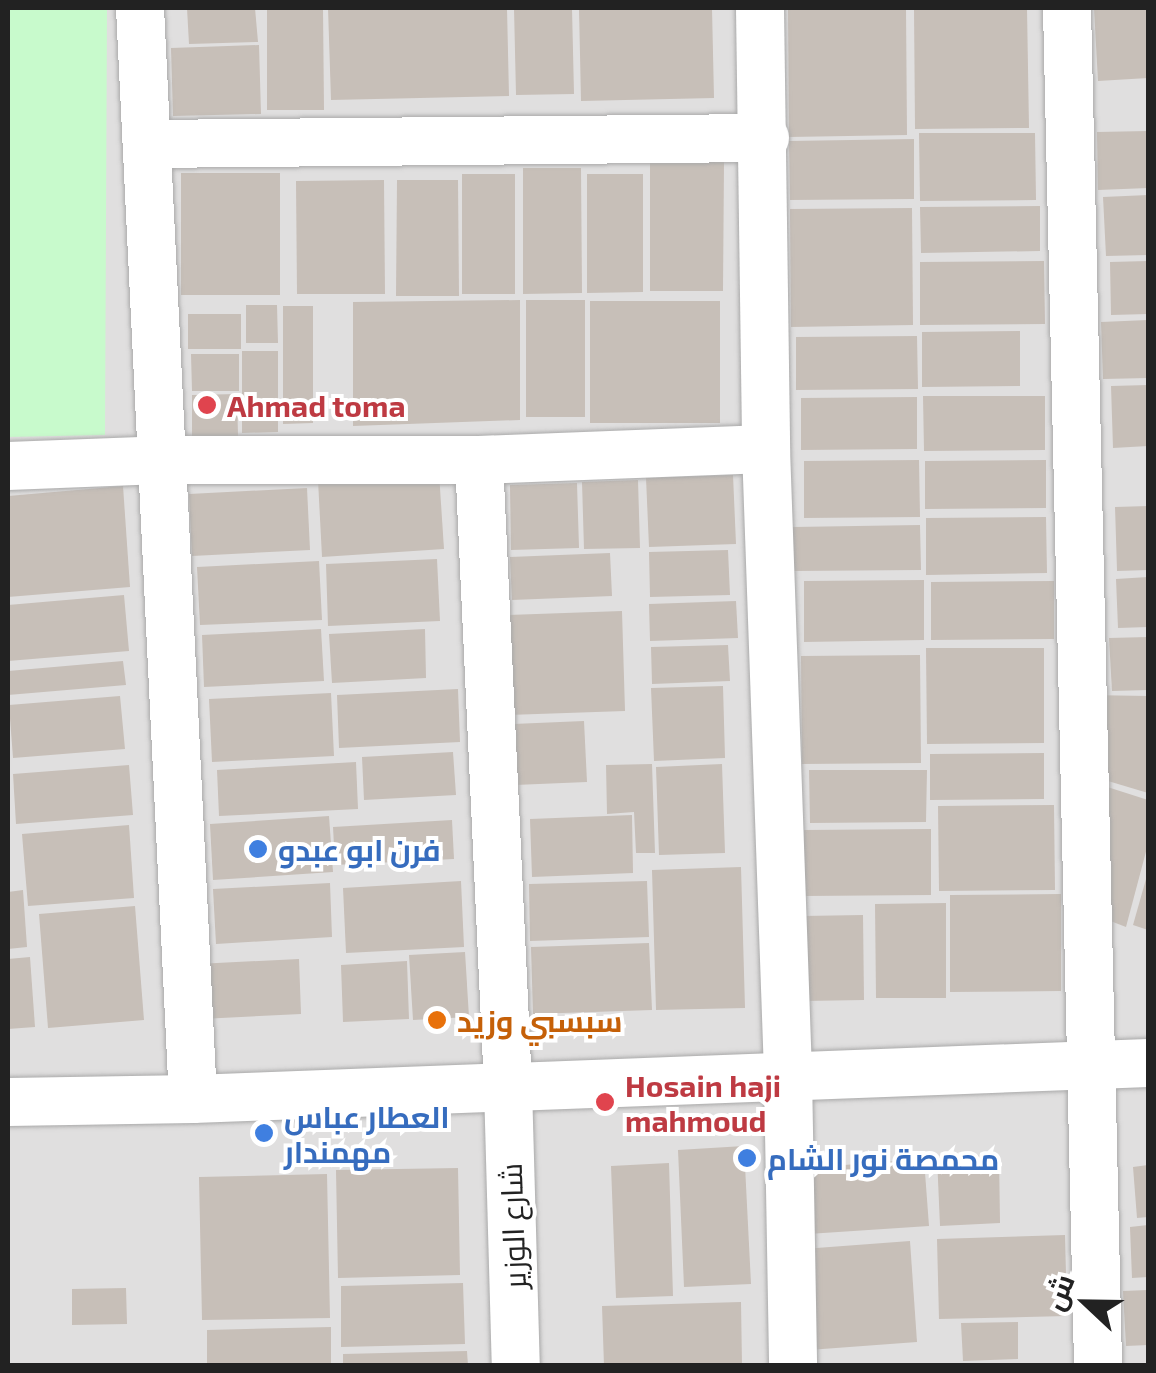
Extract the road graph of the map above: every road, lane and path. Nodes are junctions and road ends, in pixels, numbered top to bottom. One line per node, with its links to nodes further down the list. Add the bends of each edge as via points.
1 (140, 8): 5 (street)
2 (760, 8): 4 (street)
3 (1067, 8): 11 (street)
4 (765, 138): 5 (street); 6 (street)
5 (146, 144): 7 (street)
6 (766, 448): 8 (street); 12 (street)
7 (161, 460): 8 (street); 9 (street); 14 (street)
8 (479, 460): 13 (street, شارع الوزير)
9 (8, 466)
10 (1148, 1063): 11 (street)
11 (1089, 1067): 12 (street); 18 (street)
12 (788, 1074): 13 (street); 17 (street)
13 (508, 1086): 14 (street); 16 (street, شارع الوزير)
14 (193, 1100): 15 (street)
15 (8, 1102)
16 (516, 1366)
17 (792, 1366)
18 (1098, 1366)

